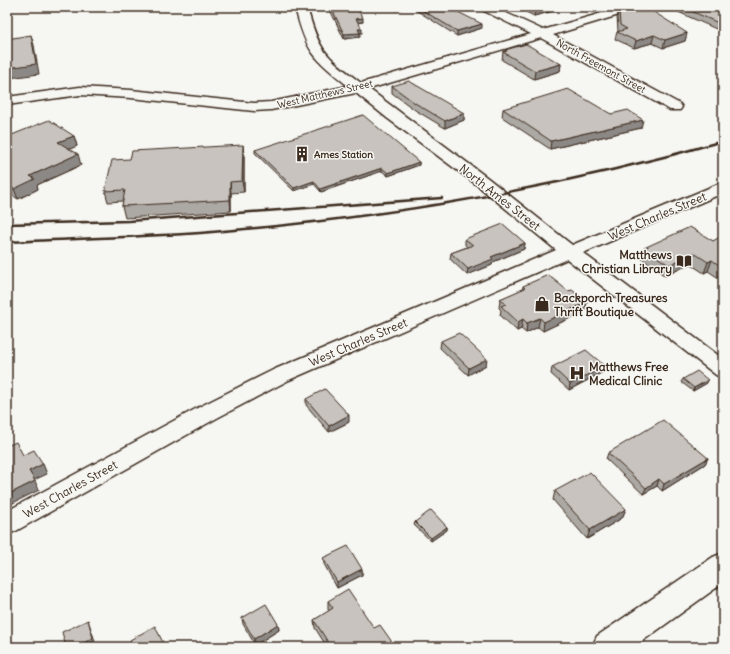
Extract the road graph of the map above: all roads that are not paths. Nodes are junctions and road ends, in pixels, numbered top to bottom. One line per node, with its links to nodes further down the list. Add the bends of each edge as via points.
1 (301, 7): 5 (street, North Ames Street, via 314,50)
2 (484, 7): 4 (street, North Freemont Street)
3 (635, 7): 4 (street, West Matthews Street)
4 (541, 34): 5 (street, West Matthews Street); 7 (street, North Freemont Street)
5 (358, 88): 6 (street, West Matthews Street, via 254,107 80,91); 9 (street, North Ames Street, via 483,182)
6 (7, 101)
7 (675, 107)
8 (723, 187): 9 (street, West Charles Street)
9 (570, 252): 10 (street, North Ames Street); 11 (street, West Charles Street, via 280,376)
10 (723, 370)
11 (7, 523)
12 (723, 566): 13 (main road)
13 (608, 647)

